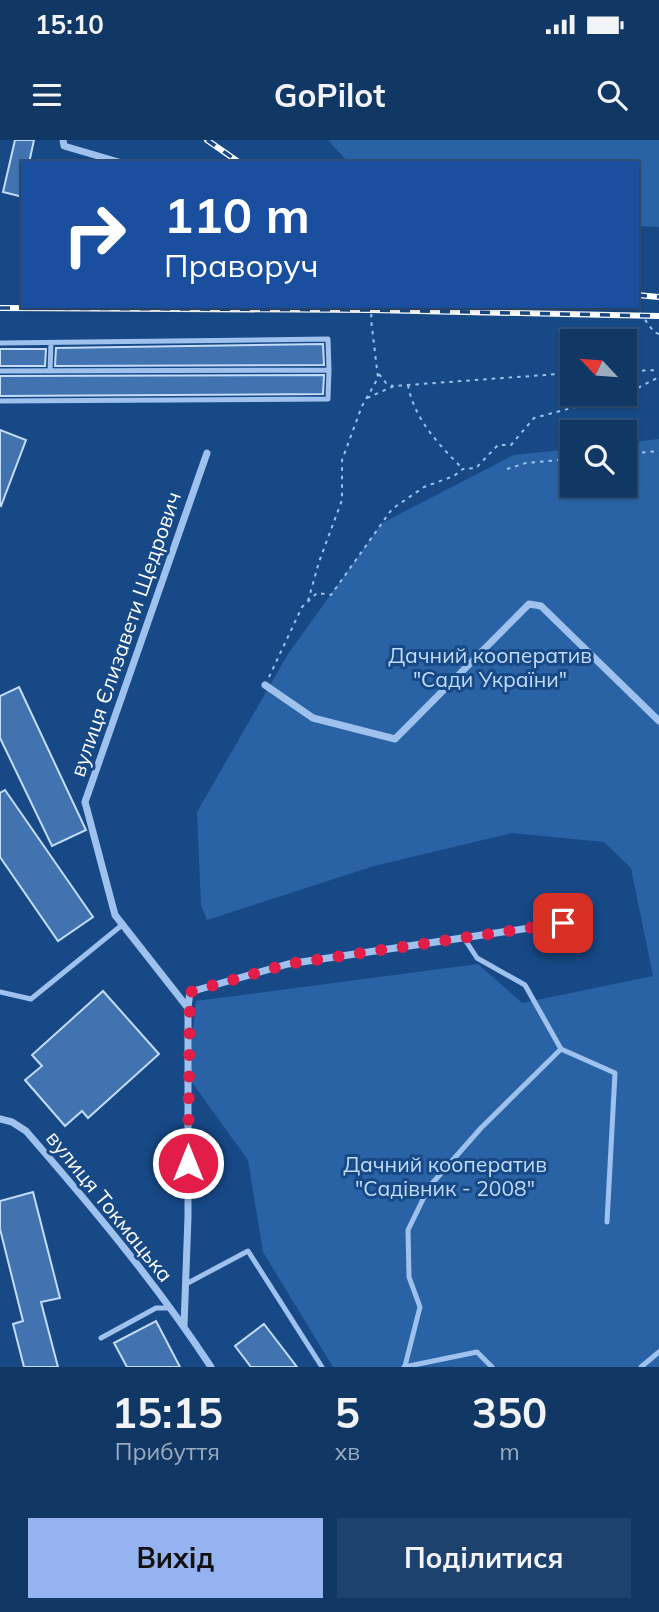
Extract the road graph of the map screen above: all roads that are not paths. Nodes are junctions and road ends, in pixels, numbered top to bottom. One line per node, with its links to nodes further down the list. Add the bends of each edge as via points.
1 (63, 140): 2 (street, via 64,146)
2 (115, 161)
3 (0, 343): 4 (lane)
4 (51, 343): 5 (lane, via 328,339); 7 (lane)
5 (329, 370): 7 (lane); 8 (lane, via 328,399)
6 (0, 371): 7 (lane)
7 (50, 371)
8 (0, 401)
9 (206, 453): 13 (street, вулиця Єлизавети Щедрович, via 85,802 115,915)
10 (265, 685): 11 (street, via 313,718 395,739 528,604 541,606)
11 (659, 721)
12 (563, 923): 14 (street)
13 (122, 925): 15 (lane, via 32,999); 16 (street, вулиця Єлизавети Щедрович)
14 (464, 937): 16 (street, via 288,964 190,992); 17 (lane, via 477,958 525,985)
15 (0, 992)
16 (188, 1008): 20 (street)
17 (561, 1049): 19 (lane, via 615,1073); 27 (lane, via 429,1186 408,1230 409,1278 420,1307)
18 (0, 1119): 21 (street, вулиця Токмацька, via 26,1131 108,1225)
19 (607, 1222)
20 (186, 1284): 22 (street); 26 (lane, via 248,1251)
21 (171, 1308): 22 (street, вулиця Токмацька); 23 (lane, via 156,1308)
22 (184, 1326): 25 (street)
23 (101, 1338)
24 (659, 1352): 29 (lane)
25 (211, 1367)
26 (321, 1367)
27 (404, 1367): 28 (lane, via 477,1352)
28 (492, 1367)
29 (641, 1367)

